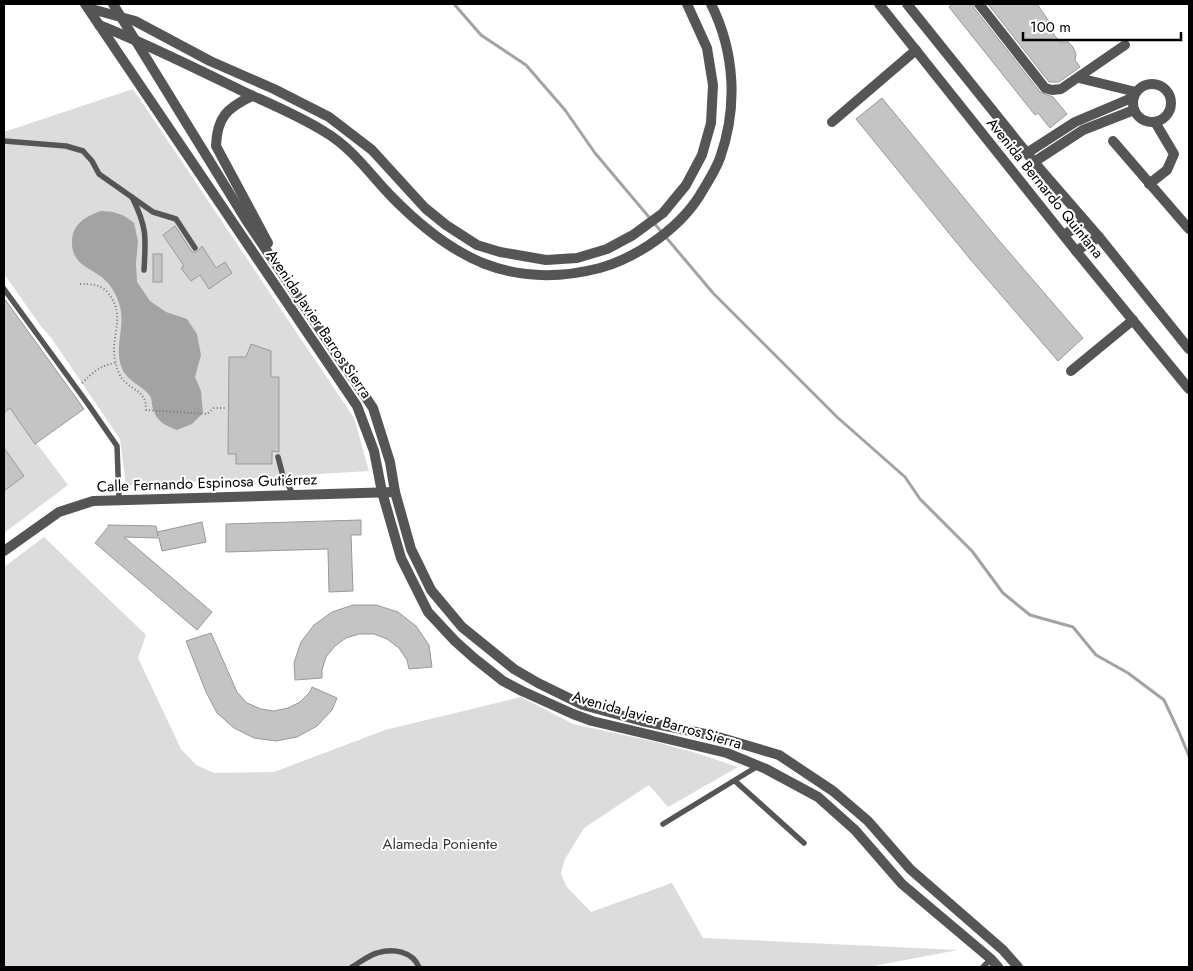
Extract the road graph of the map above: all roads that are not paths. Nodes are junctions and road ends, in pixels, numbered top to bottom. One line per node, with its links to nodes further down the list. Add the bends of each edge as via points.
1 (113, 4): 8 (street, Avenida Javier Barros Sierra)
2 (687, 4): 8 (street, via 707,48 714,85 711,123 702,155 686,186 663,213 607,249 577,258 546,260 525,258 477,245 425,208 372,150 329,117)
3 (711, 4): 15 (street, via 726,42 732,85 729,127 719,160 701,194 677,223 643,250 610,265 577,274 522,274 472,259 417,222 362,162 326,132)
4 (879, 4): 12 (street, Avenida Bernardo Quintana)
5 (907, 4): 21 (street, Avenida Bernardo Quintana)
6 (979, 4): 13 (street, via 1045,88 1062,89)
7 (87, 6): 8 (street); 9 (street, Avenida Javier Barros Sierra)
8 (121, 17): 10 (street, Avenida Javier Barros Sierra)
9 (99, 25): 10 (street); 39 (street, Avenida Javier Barros Sierra, via 357,406 374,452)
10 (135, 39): 15 (street); 32 (street, Avenida Javier Barros Sierra, via 246,220)
11 (1125, 45): 13 (street)
12 (916, 50): 17 (street); 27 (street, Avenida Bernardo Quintana)
13 (1079, 78): 14 (street)
14 (1135, 95): 16 (street); 18 (street, via 1146,84 1153,83 1169,93 1170,111); 21 (street, via 1075,122)
15 (252, 96): 32 (street, via 237,103 221,119 216,146)
16 (1134, 110): 18 (street, via 1143,120); 22 (street, via 1083,130)
17 (832, 122)
18 (1155, 122): 23 (street, via 1174,154 1167,170)
19 (4, 140): 24 (lane, via 66,146 83,151 99,174)
20 (1113, 141): 23 (street)
21 (1028, 154): 22 (street, Avenida Bernardo Quintana)
22 (1034, 162): 25 (street, Avenida Bernardo Quintana)
23 (1149, 184): 26 (street)
24 (131, 196): 29 (lane, via 153,212 176,219); 31 (lane, via 145,230)
25 (1086, 221): 27 (street); 28 (street, Avenida Bernardo Quintana)
26 (1189, 229)
27 (1064, 236): 30 (street, Avenida Bernardo Quintana)
28 (1099, 237): 30 (street); 35 (street, Avenida Bernardo Quintana)
29 (195, 248)
30 (1076, 251): 34 (street, Avenida Bernardo Quintana)
31 (144, 270)
32 (288, 282): 40 (street, Avenida Javier Barros Sierra, via 373,408 390,462)
33 (4, 289): 42 (lane, via 117,446)
34 (1134, 320): 36 (street); 37 (street, Avenida Bernardo Quintana)
35 (1189, 349)
36 (1072, 371)
37 (1189, 389)
38 (278, 457): 41 (lane, via 283,476)
39 (382, 492): 40 (street, Calle Fernando Espinosa Gutiérrez); 41 (street, Calle Fernando Espinosa Gutiérrez); 44 (street, Avenida Javier Barros Sierra, via 401,558 428,612 455,641 504,681 592,721 711,749)
40 (395, 492): 53 (street, Avenida Javier Barros Sierra, via 411,548 431,590 462,627 514,669 583,705 715,736 779,755 833,791 868,821 910,869 1003,950)
41 (293, 494): 42 (street, Calle Fernando Espinosa Gutiérrez)
42 (119, 499): 43 (street, Calle Fernando Espinosa Gutiérrez, via 93,501 59,512)
43 (4, 551)
44 (758, 766): 45 (lane); 48 (street, Avenida Javier Barros Sierra, via 818,797 854,830 902,884)
45 (735, 781): 46 (lane); 47 (lane)
46 (663, 824)
47 (804, 843)
48 (991, 959): 51 (lane); 52 (street, Avenida Javier Barros Sierra)
49 (352, 967): 50 (lane, via 376,953 401,951 417,961)
50 (419, 967)
51 (982, 967)
52 (998, 967)
53 (1018, 967)

